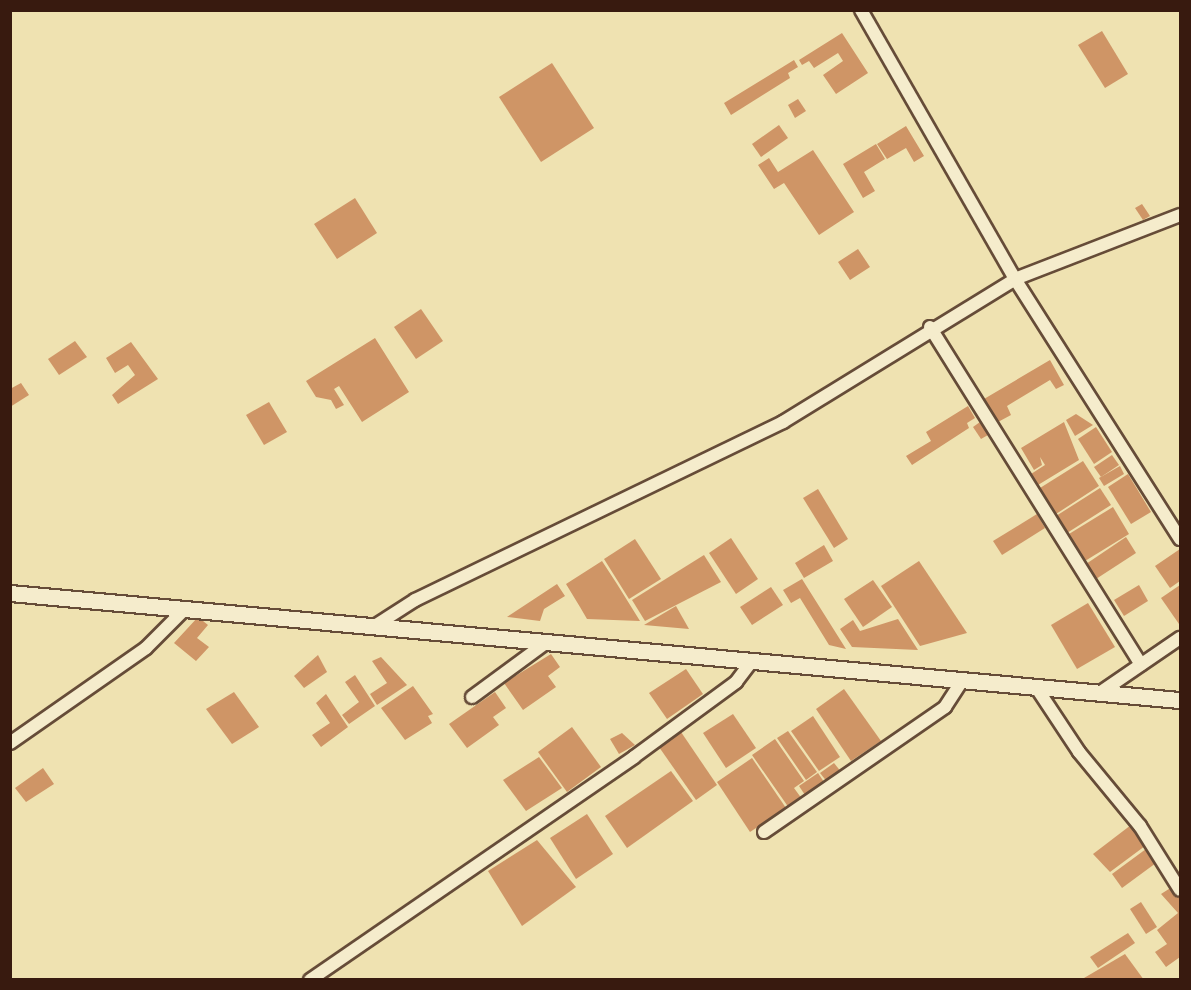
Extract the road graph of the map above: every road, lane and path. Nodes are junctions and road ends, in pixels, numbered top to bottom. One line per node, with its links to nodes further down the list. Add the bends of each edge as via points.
1 (861, 10): 3 (street)
2 (1180, 215): 3 (street)
3 (1015, 279): 4 (street); 5 (street)
4 (930, 327): 8 (street, via 783,422 415,600); 12 (street)
5 (1180, 539)
6 (10, 592): 7 (street)
7 (184, 610): 8 (street); 18 (street, via 146,648)
8 (372, 628): 10 (street)
9 (1180, 638): 12 (street)
10 (547, 642): 11 (street); 16 (street)
11 (751, 662): 13 (street); 21 (street, via 736,682 634,757)
12 (1141, 665): 15 (street)
13 (962, 681): 14 (street); 19 (street, via 945,707)
14 (1036, 687): 15 (street); 20 (street)
15 (1101, 692): 17 (street)
16 (472, 698)
17 (1180, 700)
18 (10, 743)
19 (764, 832)
20 (1180, 890)
21 (310, 980)

